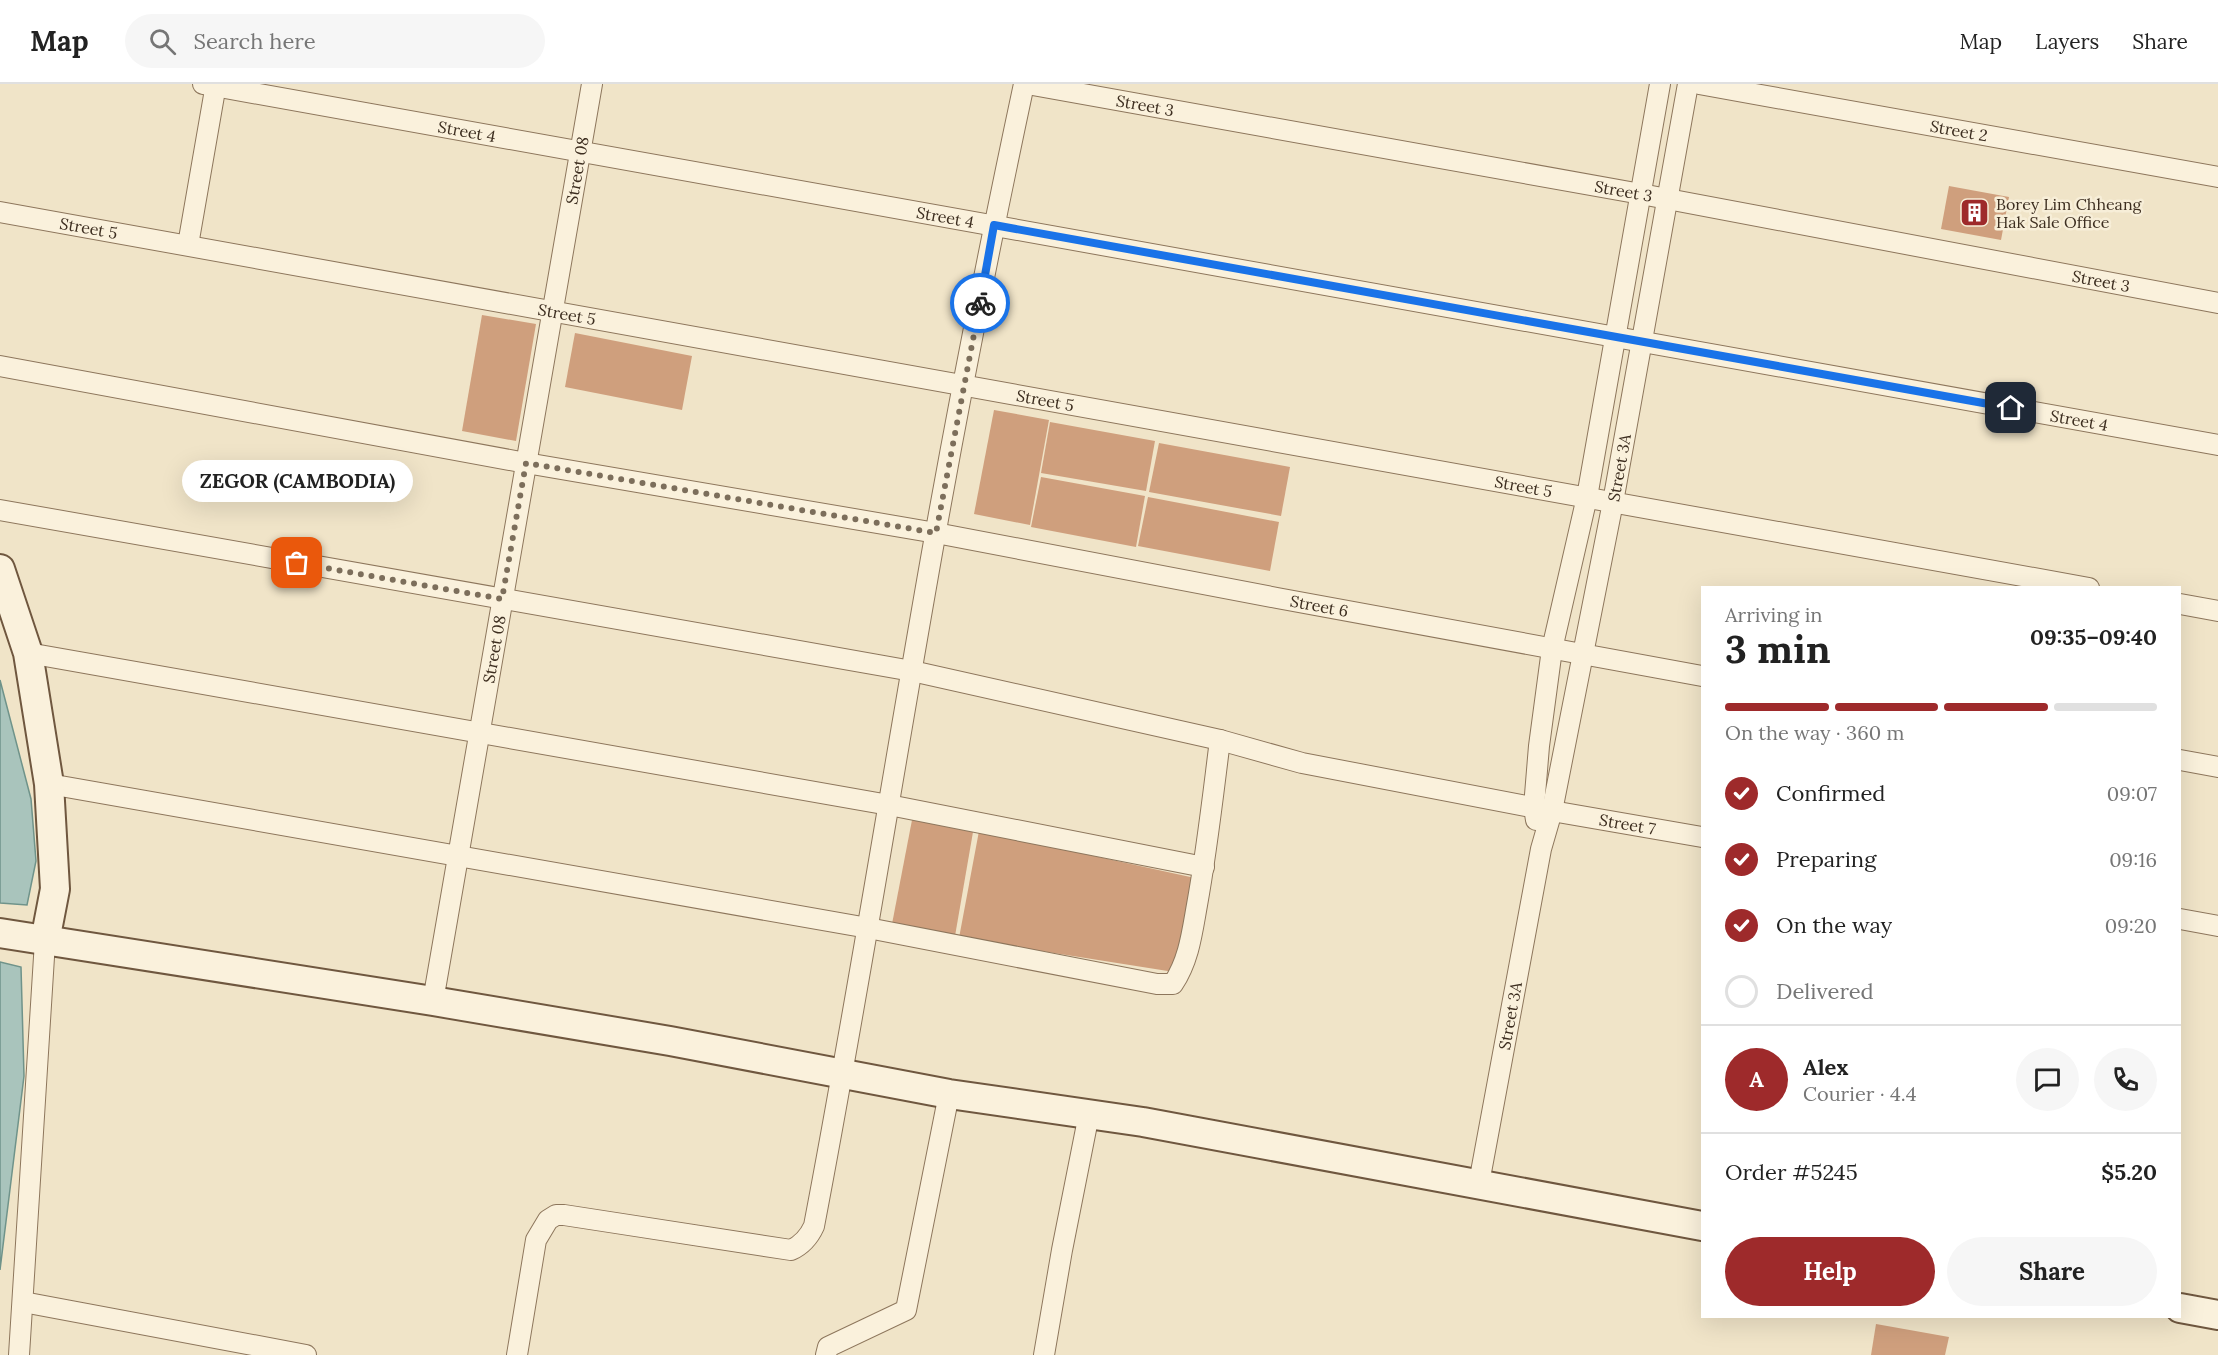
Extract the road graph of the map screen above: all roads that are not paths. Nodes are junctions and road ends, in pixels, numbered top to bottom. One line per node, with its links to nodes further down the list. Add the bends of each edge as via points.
1 (592, 84): 7 (street, Street 08)
2 (1025, 84): 9 (street, Street 3); 12 (street)
3 (1660, 84): 9 (street, Street 3A)
4 (1688, 84): 10 (street, Street 3A)
5 (1699, 84): 8 (street, Street 2)
6 (211, 85): 7 (street, Street 4); 13 (street)
7 (580, 152): 12 (street, Street 4); 15 (street, Street 08)
8 (2218, 177)
9 (1641, 194): 10 (street, Street 3); 16 (street, Street 3A)
10 (1668, 199): 14 (street, Street 3); 17 (street, Street 3A)
11 (0, 212): 13 (street, Street 5)
12 (994, 225): 16 (street, Street 4); 19 (street)
13 (188, 245): 15 (street, Street 5)
14 (2218, 303)
15 (553, 311): 19 (street, Street 5); 21 (street, Street 08)
16 (1616, 337): 17 (street, Street 4); 22 (street, Street 3A)
17 (1642, 342): 20 (street, Street 4); 23 (street, Street 3A)
18 (0, 366): 21 (street, Street 6)
19 (964, 386): 22 (street, Street 5); 25 (street)
20 (2218, 445)
21 (526, 463): 25 (street, Street 6); 28 (street, Street 08)
22 (1587, 497): 23 (street, Street 5); 31 (street, Street 3A)
23 (1613, 502): 27 (street, Street 5); 33 (street, Street 3A)
24 (0, 510): 28 (street, Street 7)
25 (936, 533): 31 (street, Street 6); 34 (street)
26 (0, 569): 32 (street)
27 (2078, 586)
28 (502, 599): 34 (street, Street 7); 36 (street, Street 08)
29 (2181, 604): 30 (street)
30 (2218, 611)
31 (1552, 650): 33 (street, Street 6); 42 (street, Street 3A)
32 (28, 653): 36 (street); 40 (street)
33 (1582, 655): 35 (street, Street 6); 42 (street, Street 3A)
34 (912, 671): 37 (street, Street 7); 41 (street)
35 (1701, 676)
36 (479, 733): 41 (street); 44 (street, Street 08)
37 (1220, 740): 42 (street, Street 7, via 1302,763); 45 (street)
38 (2181, 760): 39 (street)
39 (2218, 767)
40 (49, 784): 44 (street); 49 (street, via 55,889)
41 (889, 805): 45 (street); 48 (street)
42 (1543, 809): 43 (street, Street 7); 54 (street, Street 3A, via 1541,849)
43 (1701, 837)
44 (458, 856): 48 (street); 50 (street, Street 08)
45 (1204, 867): 48 (street, via 1188,954 1173,984)
46 (2181, 919): 47 (street)
47 (2218, 926)
48 (868, 928): 51 (street)
49 (21, 937): 50 (street); 56 (street)
50 (433, 1001): 51 (street)
51 (843, 1075): 52 (street); 61 (street, via 814,1226 798,1247 790,1250 556,1215 541,1228 536,1240)
52 (949, 1094): 53 (street); 62 (street, via 906,1310 828,1347)
53 (1089, 1114): 54 (street); 63 (street)
54 (1479, 1183): 55 (street)
55 (1701, 1226)
56 (23, 1302): 59 (street); 60 (street)
57 (2181, 1308): 58 (street)
58 (2218, 1315)
59 (19, 1355)
60 (306, 1355)
61 (517, 1355)
62 (826, 1355)
63 (1044, 1355)

